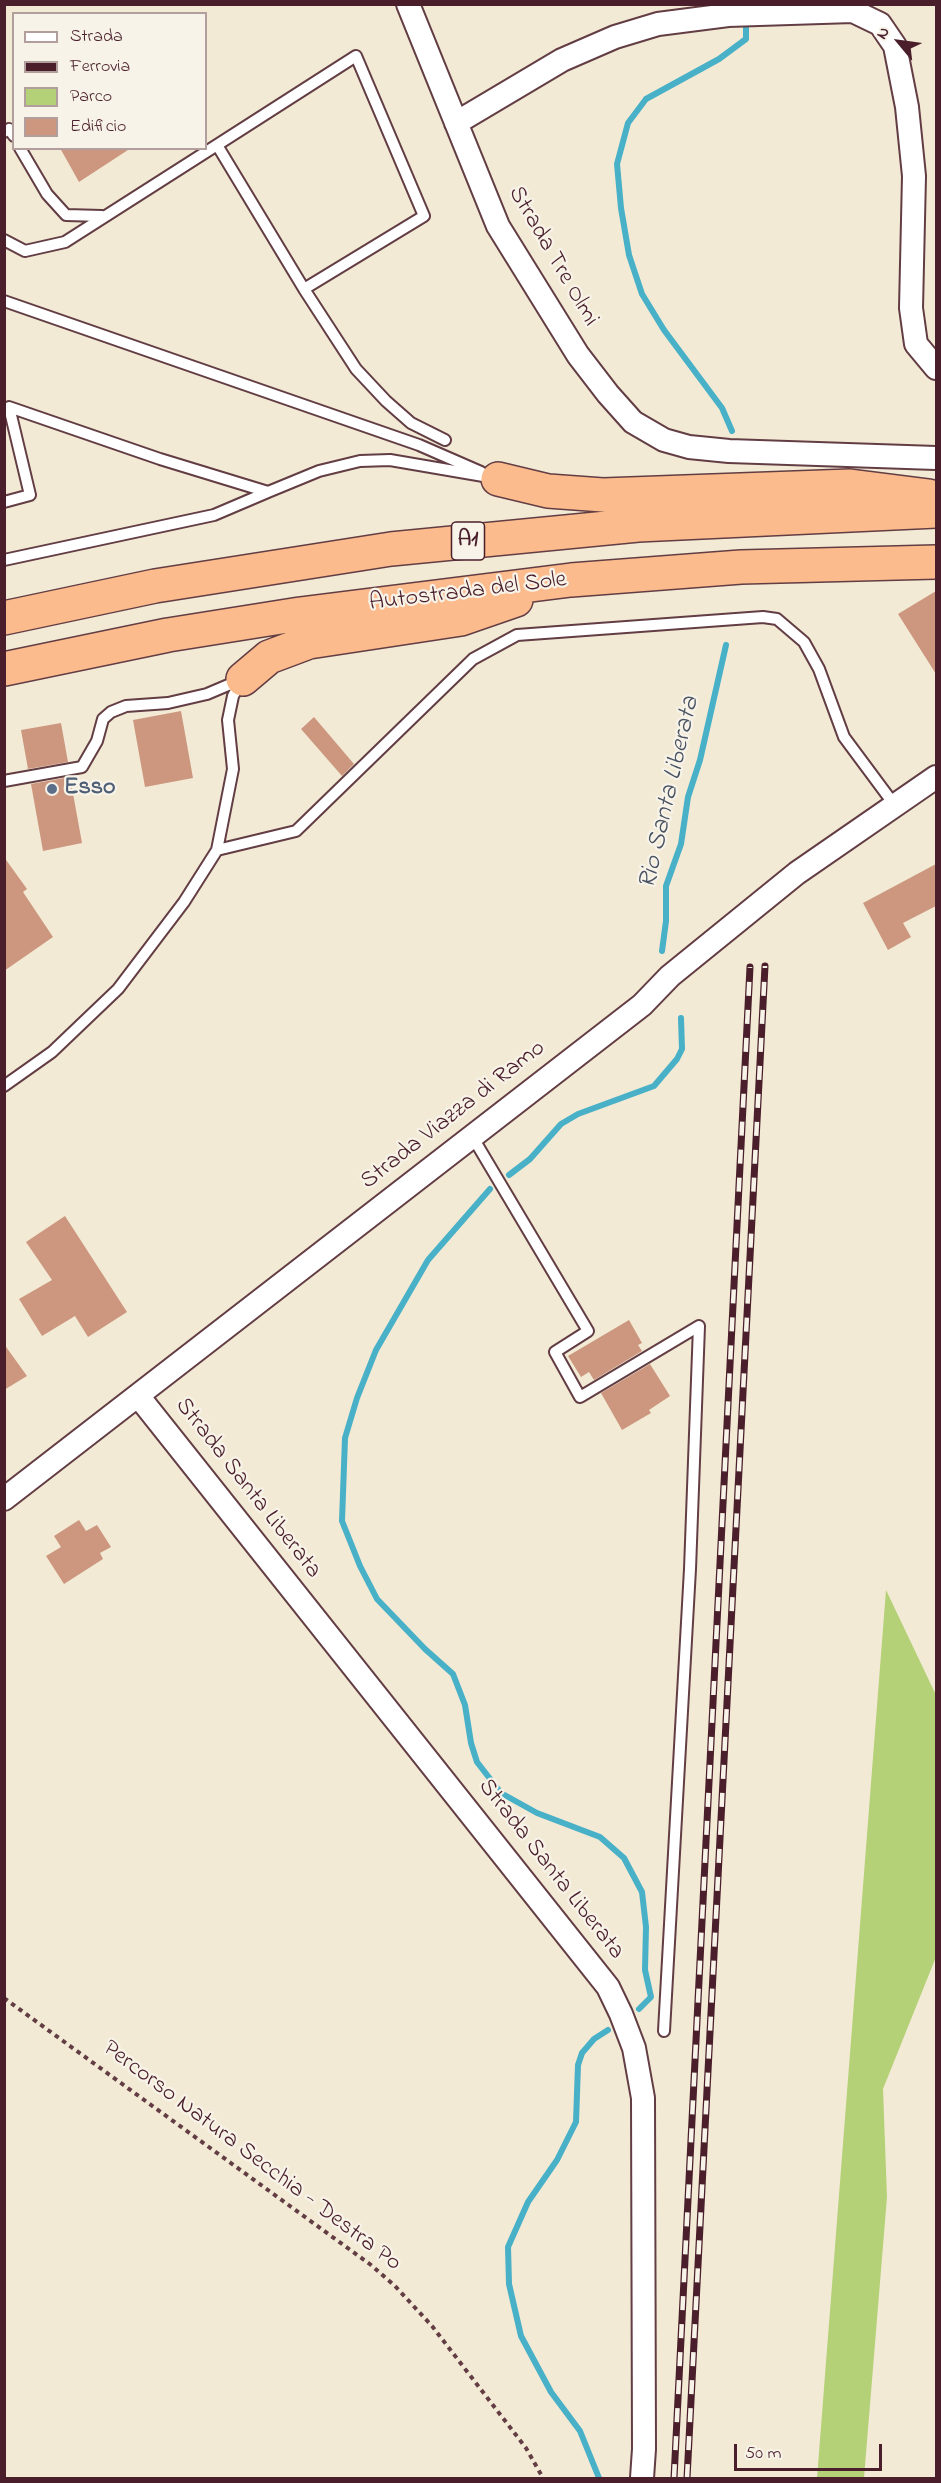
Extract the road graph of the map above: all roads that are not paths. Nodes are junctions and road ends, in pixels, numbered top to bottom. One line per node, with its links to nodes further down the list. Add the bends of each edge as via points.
1 (408, 4): 2 (street, Strada Tre Olmi)
2 (456, 123): 9 (street, via 562,60 658,24 764,12 853,11 880,24 895,46 907,107 914,176 911,308 916,344); 11 (street, Strada Tre Olmi, via 498,226 578,355 633,422 664,440 689,447)
3 (217, 145): 5 (lane); 7 (lane); 7 (lane, via 356,56 424,216)
4 (21, 150): 5 (lane, via 47,194 66,215)
5 (103, 216): 6 (lane, via 66,242 26,251)
6 (4, 240)
7 (304, 289): 10 (lane, via 363,377 411,423)
8 (4, 301): 12 (lane, via 419,445)
9 (936, 368)
10 (445, 440)
11 (936, 458)
12 (498, 479): 13 (lane, via 390,460 360,461 319,471); 14 (highway, via 549,491 603,495 850,486)
13 (268, 492): 15 (lane, via 9,407 30,495); 17 (lane, via 214,515)
14 (936, 497)
15 (4, 502)
16 (936, 511): 20 (highway, Autostrada del Sole / A1, via 638,525 403,548 155,586)
17 (4, 560)
18 (936, 562): 19 (highway, Autostrada del Sole / A1, via 741,567)
19 (571, 580): 21 (highway, Autostrada del Sole / A1, via 300,614 168,635); 22 (highway, via 461,620 309,642 268,657)
20 (4, 618)
21 (4, 669)
22 (243, 679): 24 (lane, via 207,694 168,703 126,706 111,712 103,719 97,741 82,767); 26 (lane, via 233,696 228,720 233,770)
23 (936, 777): 25 (street, Strada Viazza di Ramo)
24 (4, 782)
25 (896, 807): 26 (lane, via 844,737 819,669 804,642 777,619 763,617 517,635 473,659 296,831); 28 (street, Strada Viazza di Ramo, via 797,873 670,976 642,1005)
26 (217, 850): 27 (lane, via 184,902 118,989 52,1052)
27 (4, 1086)
28 (472, 1136): 29 (street, Strada Viazza di Ramo); 31 (lane, via 588,1331 555,1352 580,1397 699,1326 690,1569)
29 (139, 1396): 30 (street, Strada Viazza di Ramo); 32 (street, Strada Santa Liberata, via 608,1987 621,2014 634,2048 643,2098)
30 (4, 1499)
31 (664, 2031)
32 (642, 2478)

